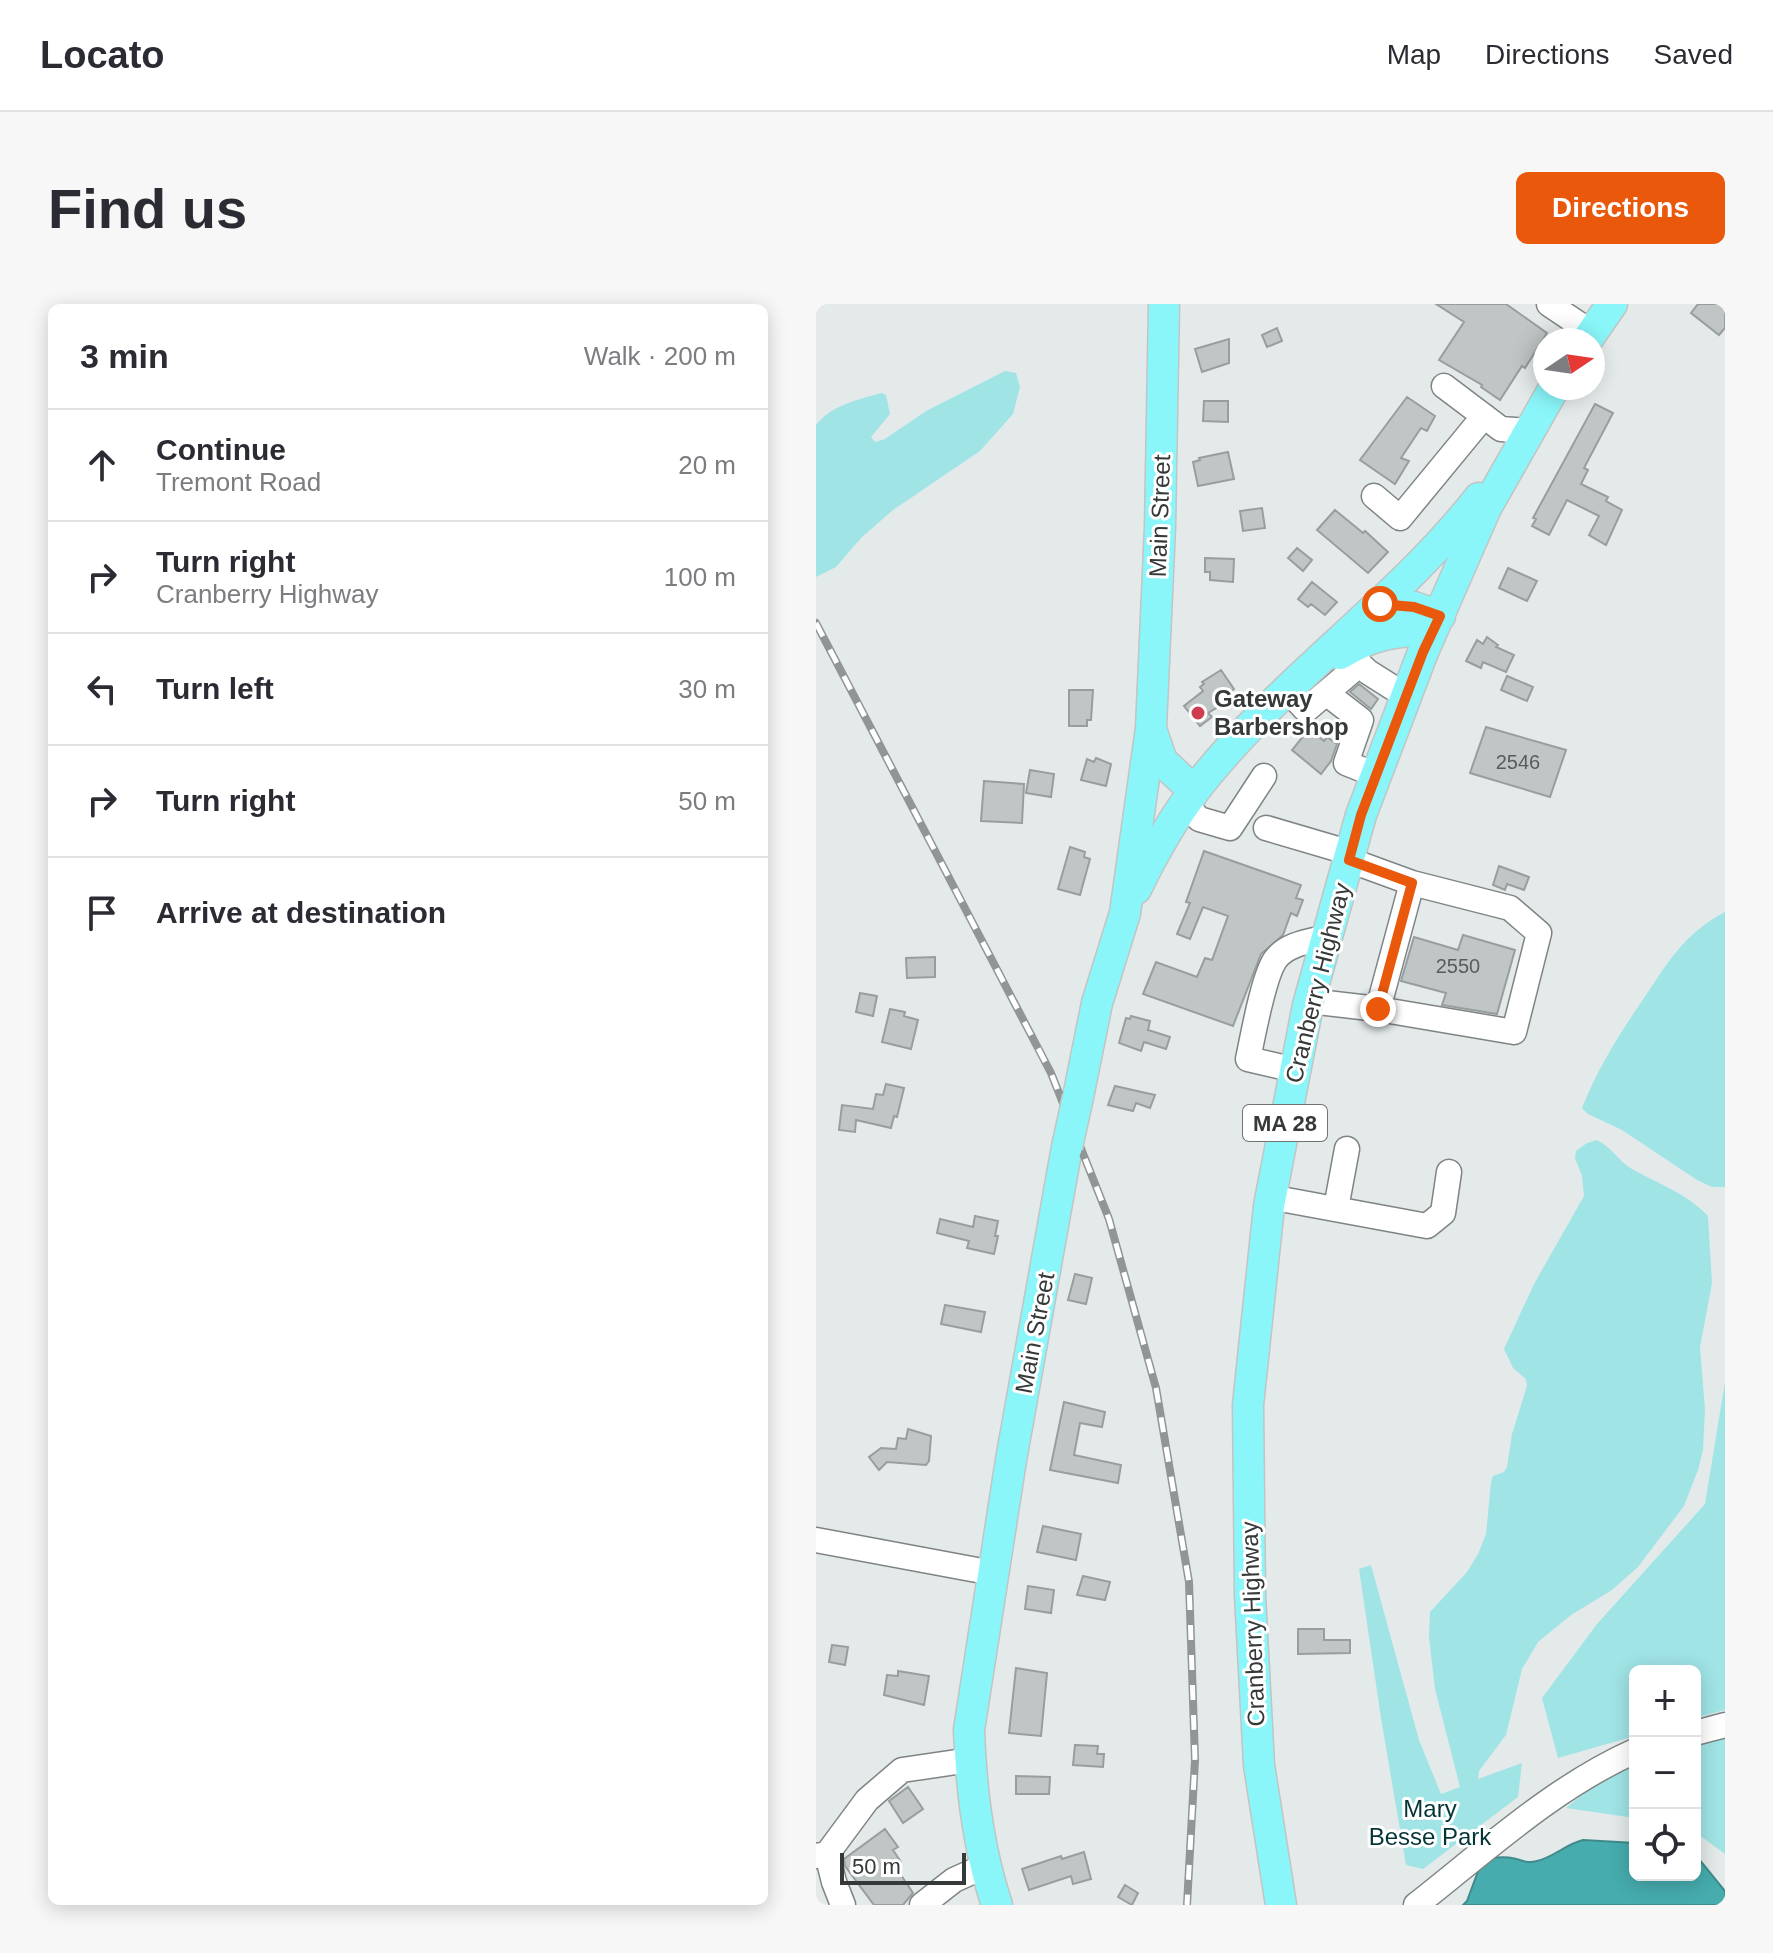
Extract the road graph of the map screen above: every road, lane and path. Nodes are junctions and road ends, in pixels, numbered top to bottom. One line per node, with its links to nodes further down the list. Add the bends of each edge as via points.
1 (1164, 304): 16 (main road, Main Street)
2 (1612, 304): 5 (main road)
3 (1558, 307): 4 (street)
4 (1581, 328)
5 (1596, 328)
6 (1444, 386): 8 (street)
7 (1547, 400): 9 (main road, Cranberry Highway / MA 28)
8 (1484, 416): 9 (street, via 1501,429); 10 (street, via 1400,518)
9 (1529, 434): 11 (main road, via 1458,524); 12 (main road, Cranberry Highway / MA 28, via 1486,508)
10 (1374, 496)
11 (1380, 604): 12 (main road, via 1414,607); 14 (main road)
12 (1437, 623): 13 (main road, via 1362,640); 15 (main road, Cranberry Highway / MA 28)
13 (1353, 657): 14 (main road); 15 (street)
14 (1306, 687): 18 (street, via 1361,720 1346,763); 20 (main road, via 1253,724)
15 (1406, 696): 18 (main road, Cranberry Highway / MA 28)
16 (1151, 728): 17 (main road, Main Street); 20 (main road, Main Street, via 1162,761)
17 (1147, 763): 20 (main road, via 1153,791); 24 (main road, Main Street)
18 (1376, 775): 22 (main road, Cranberry Highway / MA 28)
19 (1264, 776): 20 (street, via 1230,828 1199,819)
20 (1188, 802): 24 (main road)
21 (1266, 828): 22 (street)
22 (1350, 856): 23 (street); 25 (main road, Cranberry Highway / MA 28)
23 (1412, 883): 27 (street); 27 (street, via 1510,908 1539,933 1514,1032)
24 (1125, 913): 34 (main road, Main Street, bridge, via 1097,1003 1067,1147)
25 (1327, 937): 26 (main road, Cranberry Highway / MA 28); 28 (street, via 1297,944 1275,959 1261,999 1248,1059)
26 (1309, 1001): 27 (street); 28 (main road, Cranberry Highway / MA 28)
27 (1378, 1009)
28 (1295, 1070): 31 (main road, Cranberry Highway / MA 28)
29 (1347, 1149): 32 (street)
30 (1449, 1172): 32 (street, via 1443,1213 1427,1226)
31 (1270, 1197): 32 (street); 44 (main road, Cranberry Highway / MA 28, via 1248,1405 1250,1595 1259,1765)
32 (1336, 1208)
33 (816, 1540): 34 (street)
34 (993, 1573): 38 (main road, Main Street, via 969,1730)
35 (1725, 1725): 36 (street)
36 (1701, 1731)
37 (1629, 1754): 45 (street, via 1553,1799)
38 (970, 1760): 39 (street, via 902,1770 867,1800); 40 (main road, Main Street)
39 (822, 1855): 42 (street)
40 (985, 1866): 41 (main road, Main Street); 43 (street, via 954,1880)
41 (993, 1903)
42 (843, 1905)
43 (922, 1905)
44 (1281, 1905)
45 (1416, 1905)

